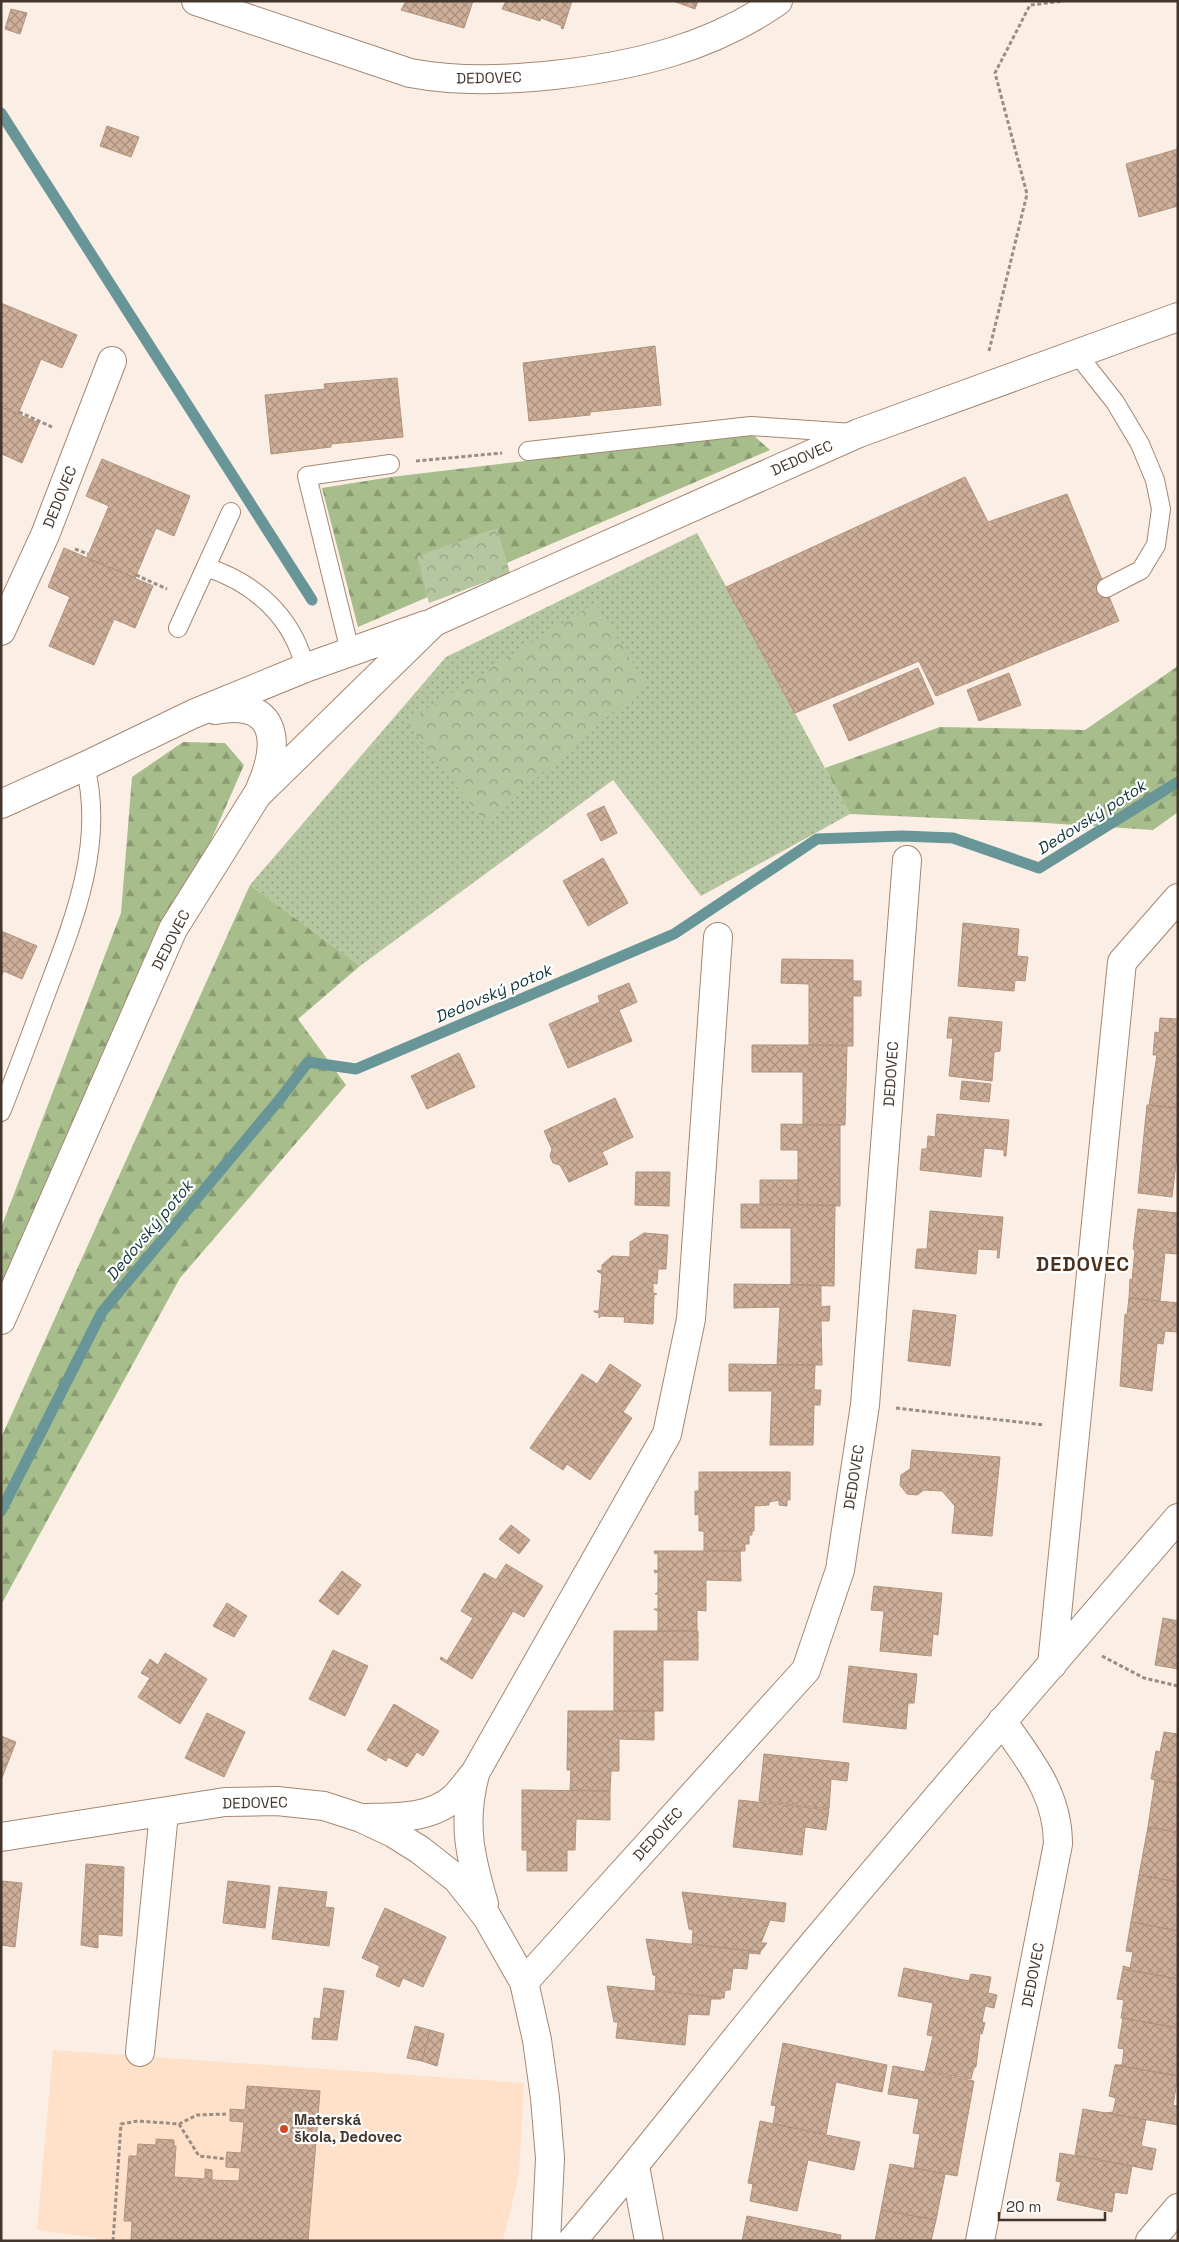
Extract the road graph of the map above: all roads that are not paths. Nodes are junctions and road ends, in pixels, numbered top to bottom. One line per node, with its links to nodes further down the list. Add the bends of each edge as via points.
1 (196, 1): 2 (street, DEDOVEC, via 410,73 484,80 598,70 634,63 690,47 735,29)
2 (778, 1)
3 (1178, 317): 4 (street, DEDOVEC)
4 (1077, 354): 6 (street, DEDOVEC); 11 (lane, via 1115,402 1140,444 1155,480 1161,509 1156,545 1141,570)
5 (112, 361): 14 (street, DEDOVEC, via 45,535)
6 (858, 433): 7 (lane, via 751,426); 12 (street, DEDOVEC)
7 (528, 451)
8 (390, 464): 15 (lane, via 307,476)
9 (231, 512): 10 (lane)
10 (206, 567): 13 (lane); 16 (lane, via 222,572 250,590 285,620)
11 (1106, 588)
12 (434, 622): 15 (street, DEDOVEC); 19 (street, DEDOVEC)
13 (178, 628)
14 (1, 631)
15 (350, 651): 16 (street, DEDOVEC)
16 (305, 668): 17 (street, DEDOVEC)
17 (193, 714): 18 (street, DEDOVEC); 19 (street, via 241,708 264,719 270,728 273,750)
18 (85, 766): 20 (street, DEDOVEC); 24 (lane, via 90,784 91,824 83,890 68,938)
19 (257, 796): 25 (street, DEDOVEC, via 173,929)
20 (1, 804)
21 (907, 860): 34 (street, DEDOVEC, via 865,1405 840,1570 806,1670)
22 (1178, 898): 27 (street, via 1122,962)
23 (718, 937): 29 (street, via 692,1319 667,1434)
24 (1, 1112)
25 (1, 1320)
26 (1178, 1518): 27 (street)
27 (1052, 1665): 28 (street)
28 (1002, 1721): 36 (street, via 812,1945); 41 (street, DEDOVEC, via 1038,1774 1053,1803 1058,1844)
29 (475, 1773): 31 (street, via 455,1798 432,1812 404,1817); 33 (street, via 468,1808 468,1844)
30 (164, 1814): 31 (street, DEDOVEC, via 225,1802 277,1801 324,1806); 32 (street, DEDOVEC); 35 (street)
31 (361, 1818): 33 (street, DEDOVEC, via 393,1833 442,1867 457,1879)
32 (1, 1837)
33 (488, 1917): 34 (street, DEDOVEC)
34 (524, 1982): 38 (street, DEDOVEC, via 537,2040 549,2141)
35 (140, 2052)
36 (635, 2166): 39 (street); 40 (street)
37 (1178, 2208): 42 (street)
38 (546, 2241)
39 (572, 2241)
40 (649, 2241)
41 (980, 2241)
42 (1150, 2241)

